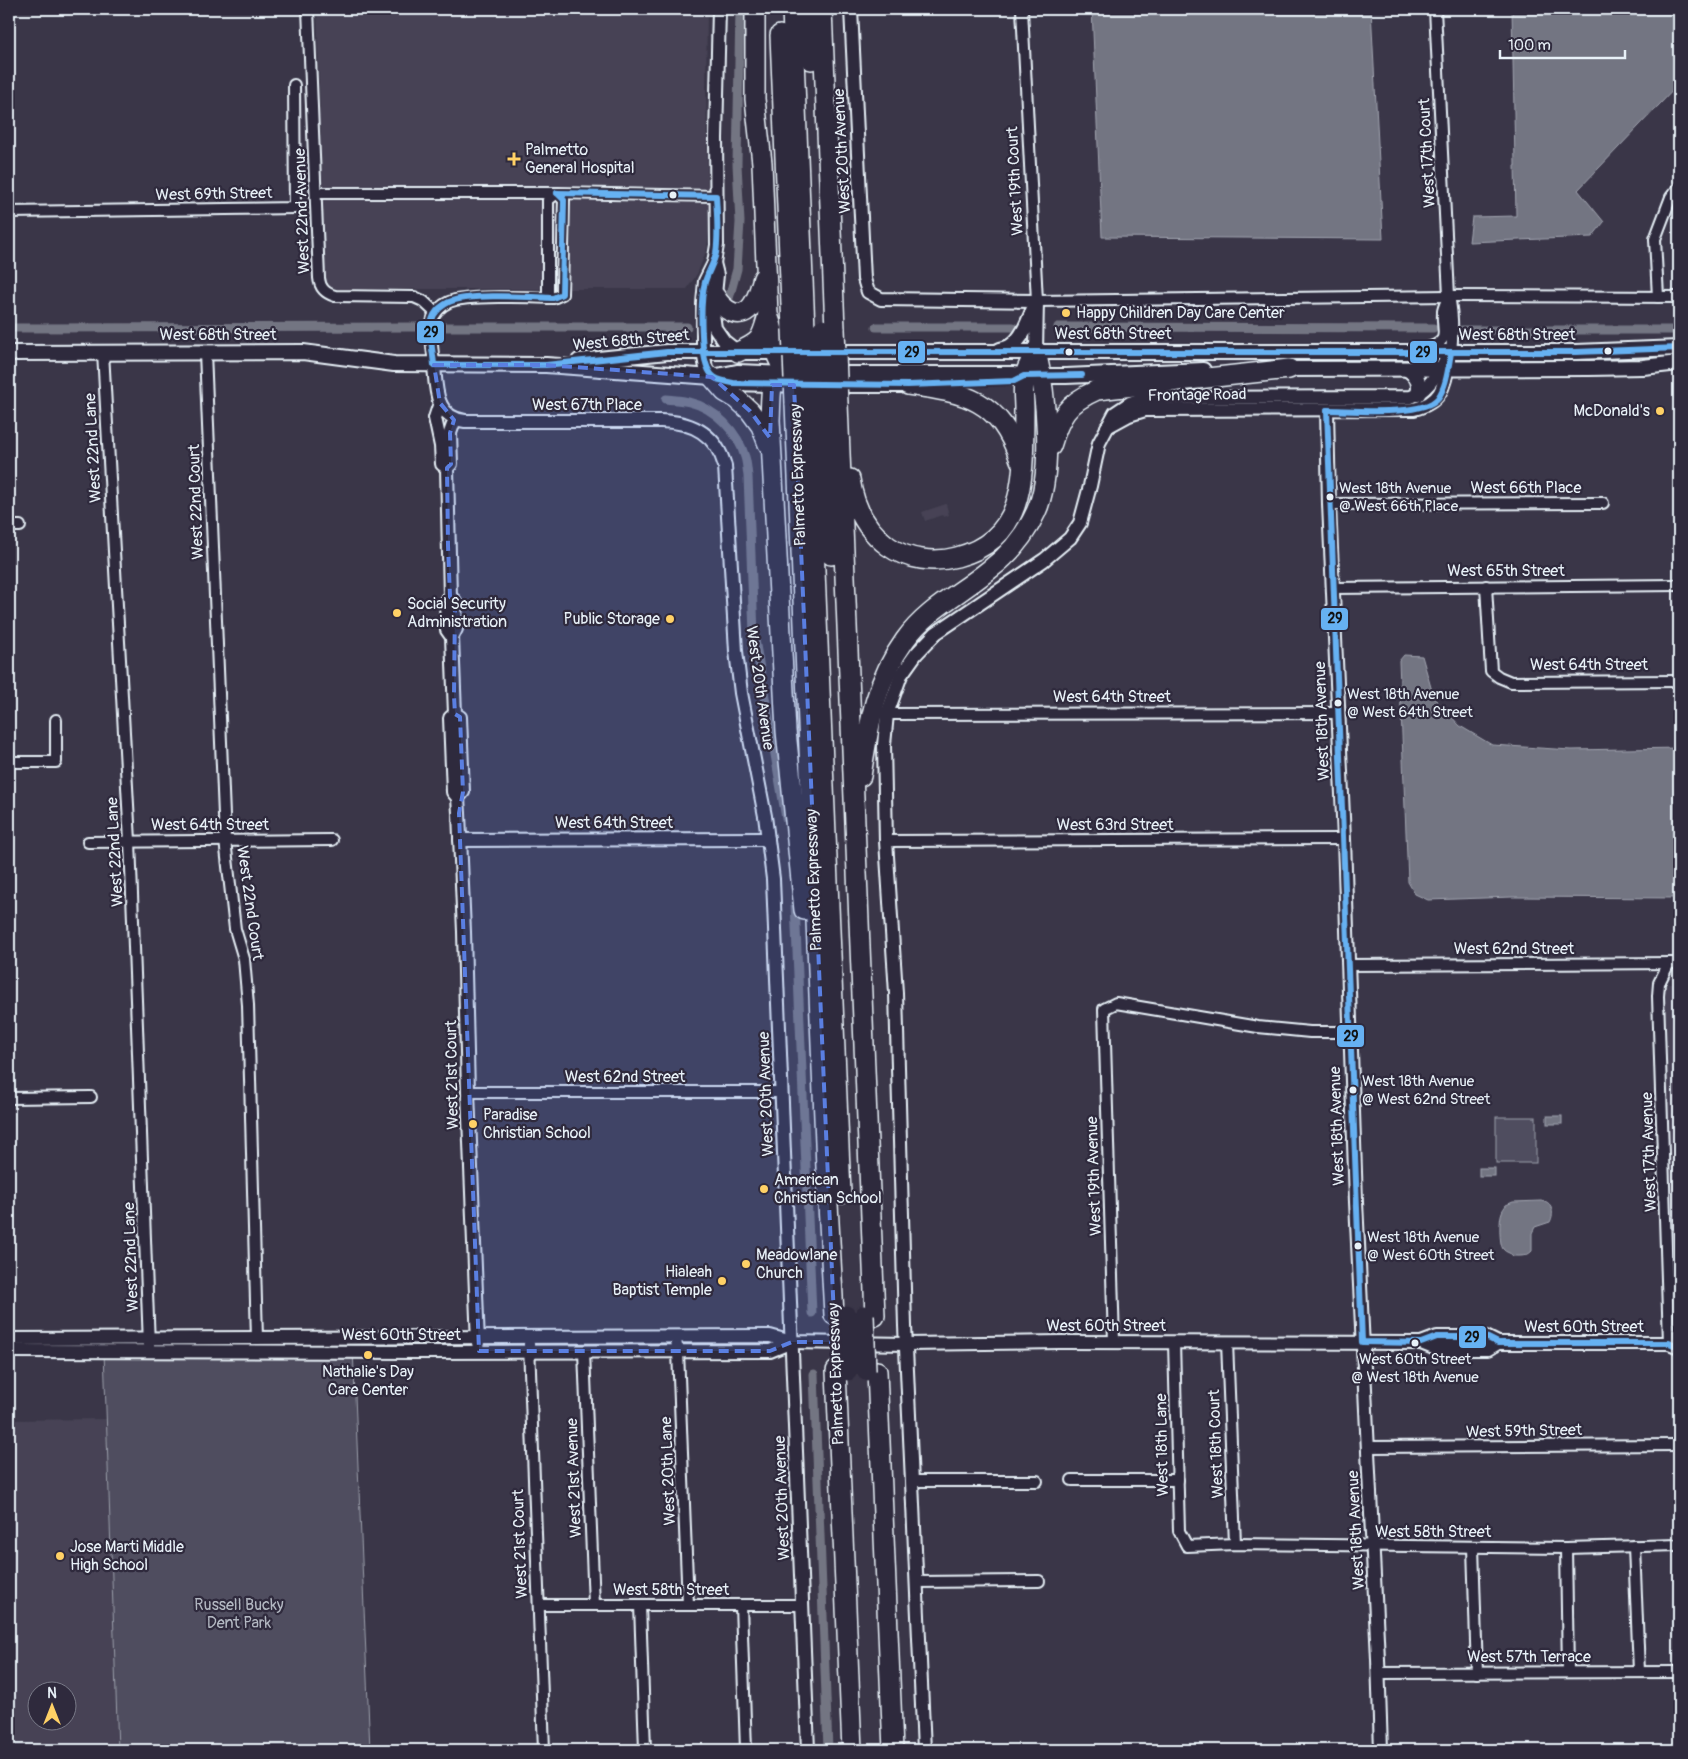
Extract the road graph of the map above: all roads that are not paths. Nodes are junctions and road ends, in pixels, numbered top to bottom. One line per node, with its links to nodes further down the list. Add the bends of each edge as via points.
1 (308, 9): 14 (street, West 22nd Avenue)
2 (719, 9): 15 (street)
3 (755, 9): 18 (highway, via 755,99 762,163)
4 (779, 9): 28 (highway, Palmetto Expressway)
5 (792, 9): 28 (highway)
6 (808, 9): 28 (highway)
7 (822, 9): 28 (highway, Palmetto Expressway)
8 (851, 9): 19 (street, West 20th Avenue, via 864,279)
9 (1022, 9): 25 (street, West 19th Court)
10 (1435, 9): 21 (street, West 17th Court)
11 (294, 85): 16 (street, West 69th Street, via 295,208)
12 (1679, 187): 22 (street, via 1671,197 1655,239)
13 (557, 193): 14 (street); 15 (street); 24 (street, via 548,200); 24 (street, via 564,200 563,292 560,296)
14 (316, 194): 26 (street, West 22nd Avenue, via 319,278 324,290 335,296 414,296)
15 (716, 196): 17 (street)
16 (9, 212)
17 (714, 263): 20 (street, via 717,275); 34 (street, via 704,286)
18 (766, 270): 20 (highway, via 756,298 746,310 727,311); 27 (highway)
19 (868, 292): 25 (street, West 68th Street, via 881,299)
20 (715, 296): 35 (street, via 717,332)
21 (1449, 296): 22 (street, West 68th Street); 25 (street, West 68th Street); 38 (street, West 17th Court, via 1443,310 1442,342); 39 (street, West 17th Court, via 1452,310)
22 (1658, 297): 23 (street, West 68th Street)
23 (1679, 297)
24 (548, 298): 26 (street, via 457,300 446,304)
25 (1037, 301): 30 (main road, via 1017,341); 31 (street, West 19th Court)
26 (436, 314): 41 (street, via 432,337)
27 (768, 315): 35 (highway, via 760,339); 46 (highway)
28 (813, 329): 53 (highway, Palmetto Expressway, bridge); 53 (highway, Palmetto Expressway, bridge)
29 (1679, 348): 39 (main road, West 68th Street)
30 (998, 351): 31 (main road, West 68th Street); 36 (main road, West 68th Street)
31 (1036, 351): 38 (main road, West 68th Street); 47 (highway)
32 (103, 352): 33 (main road, West 68th Street); 37 (main road, West 68th Street); 82 (street, West 22nd Lane)
33 (205, 352): 41 (main road, West 68th Street, via 303,352 384,363); 77 (street, West 22nd Court)
34 (703, 352): 35 (main road, West 68th Street); 42 (main road, West 68th Street, via 666,352); 48 (street, via 706,368)
35 (738, 352): 46 (main road, West 68th Street)
36 (818, 352): 46 (highway)
37 (9, 353)
38 (1415, 353): 39 (main road, West 68th Street)
39 (1451, 353): 45 (street)
40 (1679, 363): 45 (main road, West 68th Street, via 1642,367)
41 (434, 365): 42 (main road, West 68th Street); 52 (street, West 21st Court)
42 (546, 365): 48 (main road, West 68th Street)
43 (1289, 369): 44 (main road, West 68th Street); 47 (main road, West 68th Street); 59 (highway, via 1097,390 1084,395 1064,413)
44 (1407, 369): 45 (main road, West 68th Street); 50 (main road, via 1418,379)
45 (1443, 369): 50 (street); 54 (street, Frontage Road, via 1441,392 1433,403 1424,407)
46 (780, 370): 47 (main road, West 68th Street); 48 (main road, West 68th Street, via 733,383); 49 (main road, West 68th Street); 58 (highway, via 770,420)
47 (1033, 376): 49 (main road, West 68th Street, via 1014,381); 59 (highway, via 1046,425); 60 (highway)
48 (712, 377): 58 (highway, via 724,392 750,411 761,426)
49 (908, 385): 60 (highway, via 958,393 978,401 1006,427)
50 (1418, 394): 51 (street, Frontage Road)
51 (1344, 398): 54 (street); 56 (street, Frontage Road, via 1142,399 1115,413)
52 (440, 403): 55 (street); 61 (street, West 21st Court, via 435,418 442,464)
53 (817, 404): 60 (highway, via 863,522 889,547 907,556 947,560 967,555 983,546 1009,519 1022,484); 74 (highway, Palmetto Expressway); 85 (highway, Palmetto Expressway); 91 (highway)
54 (1327, 410): 56 (street, Frontage Road, via 1145,410); 63 (street, West 18th Avenue)
55 (455, 419): 57 (street, West 67th Place, via 676,422 698,429); 61 (street, West 21st Court, via 450,434 451,464)
56 (1107, 427): 71 (street, via 1099,444 1080,523 1070,538 1044,560 936,633 901,675)
57 (713, 442): 75 (street, West 20th Avenue, via 726,471 736,656)
58 (772, 455): 85 (highway, via 786,731 804,917)
59 (1045, 464): 74 (highway, via 1039,505 1018,543 987,572 926,616 888,666 879,686 868,729)
60 (1023, 467)
61 (447, 468): 79 (street, West 21st Court, via 450,597 455,601 456,629 452,637 455,714 460,717 463,792 458,798)
62 (1603, 503): 63 (street, West 66th Place)
63 (1329, 504): 68 (street, West 18th Avenue)
64 (9, 526): 65 (street)
65 (20, 526)
66 (1679, 585): 67 (street, West 65th Street)
67 (1486, 586): 68 (street, West 65th Street); 69 (street, West 64th Street, via 1491,671 1499,677 1512,682)
68 (1333, 588): 70 (street, West 18th Avenue)
69 (1679, 681)
70 (1338, 713): 71 (street, West 64th Street); 76 (street, West 18th Avenue)
71 (887, 714): 80 (street, via 884,746)
72 (56, 720): 73 (street, via 56,762)
73 (9, 762)
74 (855, 824): 91 (highway, Palmetto Expressway)
75 (768, 838): 79 (street, West 64th Street); 88 (street, West 20th Avenue)
76 (1344, 839): 80 (street, West 63rd Street); 84 (street, West 18th Avenue)
77 (225, 840): 78 (street, West 64th Street); 82 (street, West 64th Street); 97 (street, West 22nd Court, via 248,1005)
78 (332, 840)
79 (460, 840): 87 (street, West 21st Court)
80 (886, 841): 104 (street, via 896,993)
81 (88, 842): 82 (street, West 64th Street)
82 (130, 842): 105 (street, West 22nd Lane)
83 (1674, 962): 84 (street, West 62nd Street); 103 (street, West 17th Avenue, via 1659,982 1658,996)
84 (1348, 965): 86 (street, West 18th Avenue)
85 (819, 998): 91 (highway, Palmetto Expressway)
86 (1350, 1032): 99 (street, West 19th Avenue, via 1258,1027 1116,1003 1104,1009); 102 (street, West 18th Avenue)
87 (468, 1092): 88 (street, West 62nd Street); 94 (street, West 21st Court)
88 (782, 1092): 98 (street, West 20th Avenue)
89 (91, 1097): 90 (street)
90 (9, 1098)
91 (855, 1315): 112 (highway, Palmetto Expressway); 112 (highway, Palmetto Expressway)
92 (530, 1336): 93 (street, West 60th Street); 94 (street, West 60th Street); 109 (street, West 21st Court)
93 (675, 1336): 98 (street, West 60th Street, via 770,1336); 111 (street, West 20th Lane)
94 (478, 1337): 97 (street, West 60th Street); 108 (street, West 21st Court)
95 (9, 1339): 96 (street, West 60th Street)
96 (52, 1339): 105 (street, West 60th Street); 107 (street, via 44,1341)
97 (257, 1339): 105 (street, West 60th Street)
98 (792, 1342): 104 (street, West 60th Street); 111 (street, West 60th Street, via 770,1351); 133 (street, West 20th Avenue)
99 (1114, 1342): 100 (street, West 60th Street); 104 (street, West 60th Street)
100 (1174, 1342): 101 (street, West 60th Street); 116 (street, West 18th Lane)
101 (1227, 1342): 102 (street, West 60th Street); 119 (street, West 18th Court)
102 (1362, 1342): 103 (street, West 60th Street, via 1421,1343 1436,1349 1488,1349 1498,1343); 114 (street, West 18th Avenue)
103 (1676, 1343)
104 (906, 1344): 117 (street)
105 (149, 1345): 107 (street, West 60th Street); 108 (street, West 60th Street)
106 (9, 1351): 107 (street, West 60th Street)
107 (33, 1351)
108 (479, 1351): 109 (street, West 60th Street)
109 (529, 1351): 110 (street, West 60th Street); 128 (street, West 21st Court)
110 (584, 1351): 111 (street, West 60th Street); 129 (street, West 21st Avenue)
111 (678, 1351): 131 (street, West 20th Lane)
112 (857, 1371): 143 (highway, Palmetto Expressway); 144 (highway); 145 (highway); 146 (highway, Palmetto Expressway)
113 (1679, 1445): 114 (street, West 59th Street)
114 (1368, 1447): 122 (street, West 18th Avenue)
115 (1072, 1480): 116 (street)
116 (1178, 1480): 121 (street, West 18th Lane, via 1179,1531)
117 (912, 1481): 118 (street); 127 (street)
118 (1037, 1481)
119 (1235, 1544): 121 (street, West 58th Street); 122 (street, West 58th Street)
120 (1679, 1545): 123 (street, West 58th Street)
121 (1187, 1546)
122 (1373, 1546): 124 (street, West 58th Street); 137 (street, West 18th Avenue)
123 (1634, 1546): 125 (street, West 58th Street); 135 (street)
124 (1473, 1547): 125 (street, West 58th Street); 138 (street)
125 (1566, 1548): 134 (street)
126 (1039, 1581): 127 (street)
127 (916, 1582): 147 (street)
128 (539, 1605): 129 (street, West 58th Street); 139 (street, West 21st Court)
129 (594, 1605): 130 (street, West 58th Street)
130 (640, 1605): 131 (street, West 58th Street); 140 (street)
131 (688, 1605): 132 (street, West 58th Street)
132 (740, 1605): 133 (street, West 58th Street); 141 (street)
133 (803, 1605): 142 (street, West 20th Avenue)
134 (1568, 1672): 135 (street, West 57th Terrace); 138 (street, West 57th Terrace)
135 (1639, 1672): 136 (street, West 57th Terrace)
136 (1679, 1672)
137 (1379, 1673): 138 (street, West 57th Terrace); 148 (street, West 18th Avenue)
138 (1477, 1673)
139 (544, 1750)
140 (645, 1750)
141 (746, 1750)
142 (808, 1750)
143 (852, 1750)
144 (863, 1750)
145 (881, 1750)
146 (893, 1750)
147 (924, 1750)
148 (1381, 1750)

